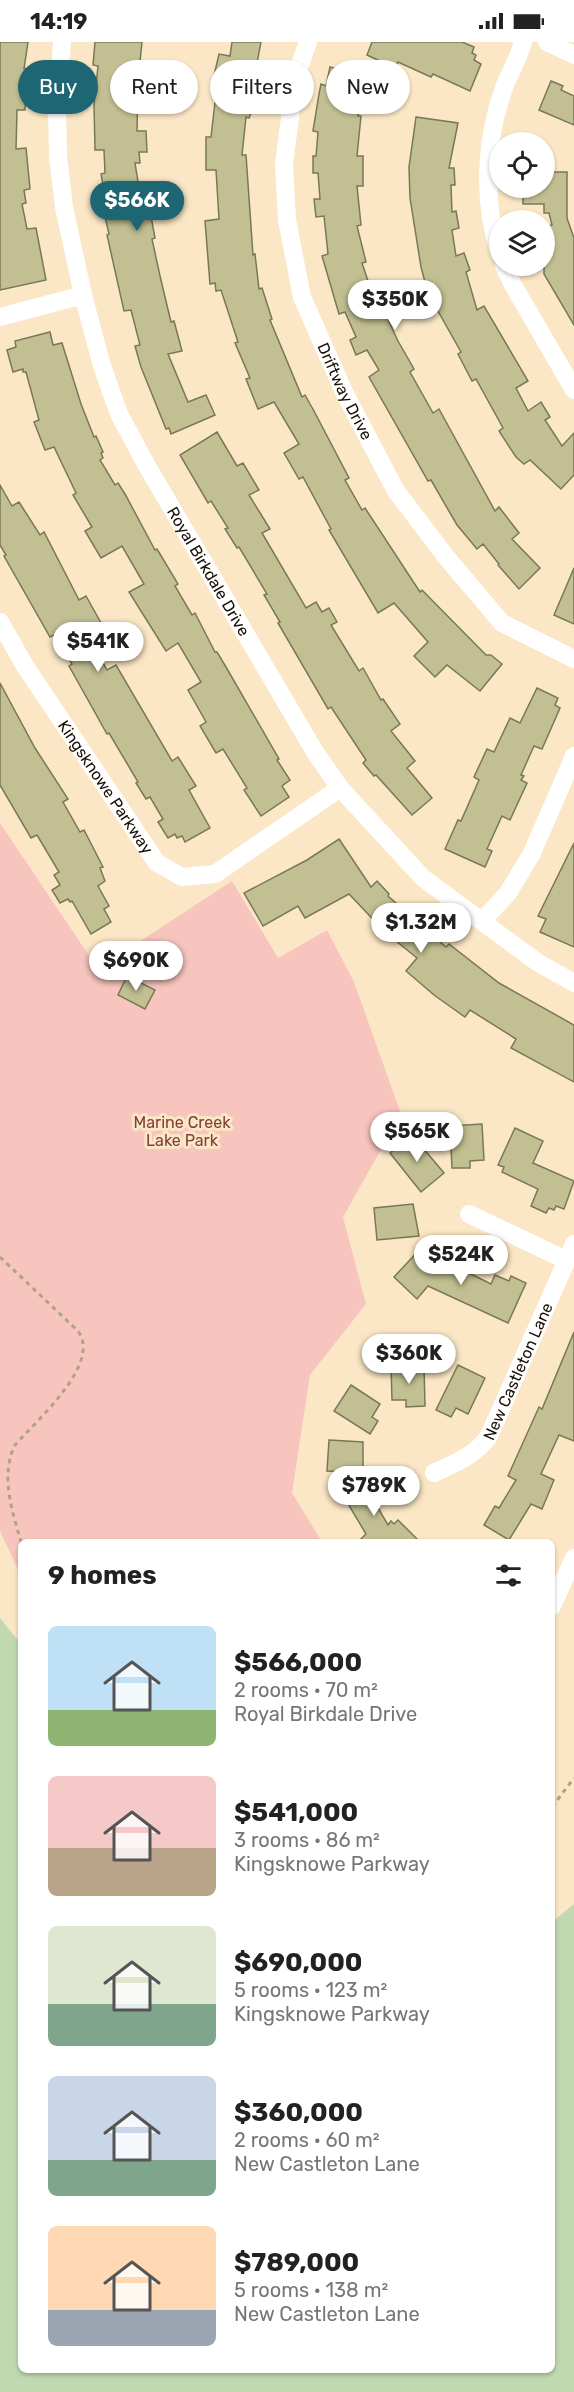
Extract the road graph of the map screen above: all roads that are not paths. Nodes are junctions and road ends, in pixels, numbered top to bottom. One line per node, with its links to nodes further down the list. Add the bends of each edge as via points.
1 (62, 42): 8 (street, Royal Birkdale Drive, via 58,156 64,207)
2 (308, 42): 12 (street, Driftway Drive, via 295,79 284,164 287,220 302,297 344,392 396,491 502,623)
3 (523, 42): 6 (street, via 505,85 490,142)
4 (547, 42): 5 (street)
5 (574, 55)
6 (490, 210)
7 (509, 276): 10 (street)
8 (83, 295): 9 (street); 14 (street, Royal Birkdale Drive, via 119,414 303,732)
9 (0, 317)
10 (574, 390)
11 (0, 622): 14 (street, Kingsknowe Parkway, via 25,666 157,863 182,877 215,874)
12 (574, 659)
13 (574, 756): 15 (street, via 532,853 508,893)
14 (340, 788): 15 (street, Royal Birkdale Drive, via 423,878)
15 (482, 921): 16 (street, Royal Birkdale Drive, via 537,962)
16 (574, 983)
17 (469, 1214): 18 (street)
18 (570, 1252): 19 (street, New Castleton Lane, via 489,1436 472,1454)
19 (434, 1473)
20 (574, 1558): 21 (street)
21 (555, 1599)

